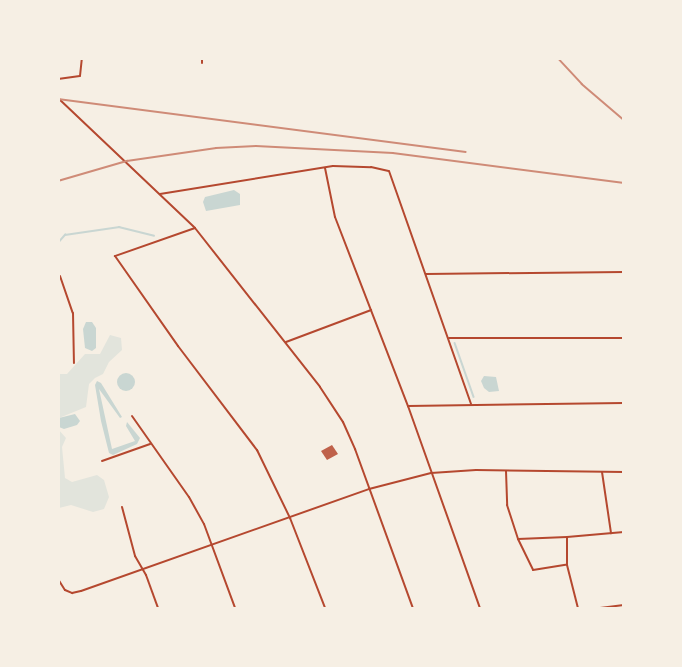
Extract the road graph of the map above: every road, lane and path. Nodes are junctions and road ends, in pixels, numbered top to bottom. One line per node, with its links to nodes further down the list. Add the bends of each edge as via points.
1 (82, 58): 2 (street, via 80,76)
2 (58, 79)
3 (58, 98): 5 (street)
4 (325, 168): 5 (street); 8 (street, via 371,166 389,171); 10 (street, via 335,217)
5 (160, 194): 6 (street)
6 (195, 228): 13 (street); 27 (street, via 115,256 257,450)
7 (624, 272): 8 (street)
8 (426, 274): 11 (street)
9 (60, 276): 14 (street, via 73,314)
10 (370, 310): 13 (street); 17 (street)
11 (449, 338): 12 (street); 16 (street)
12 (624, 338)
13 (286, 342): 25 (street, via 343,422)
14 (74, 363)
15 (624, 403): 16 (street)
16 (471, 404): 17 (street)
17 (408, 406): 24 (street)
18 (132, 416): 19 (street)
19 (150, 444): 20 (street); 32 (street, via 189,497)
20 (102, 461)
21 (506, 471): 22 (street); 24 (street); 31 (street, via 507,505)
22 (602, 472): 23 (street); 29 (street)
23 (624, 472)
24 (431, 473): 25 (street); 41 (street)
25 (369, 489): 27 (street); 40 (street)
26 (122, 507): 34 (street, via 135,556)
27 (290, 518): 32 (street); 39 (street)
28 (624, 532): 29 (street)
29 (611, 533): 30 (street)
30 (567, 537): 31 (street); 33 (street)
31 (518, 539): 33 (street, via 533,570)
32 (212, 546): 34 (street); 38 (street)
33 (567, 565): 42 (street)
34 (143, 570): 35 (street, via 72,593); 37 (street)
35 (58, 579)
36 (624, 605): 43 (street)
37 (158, 609)
38 (235, 609)
39 (325, 609)
40 (413, 609)
41 (480, 609)
42 (578, 609)
43 (600, 609)

